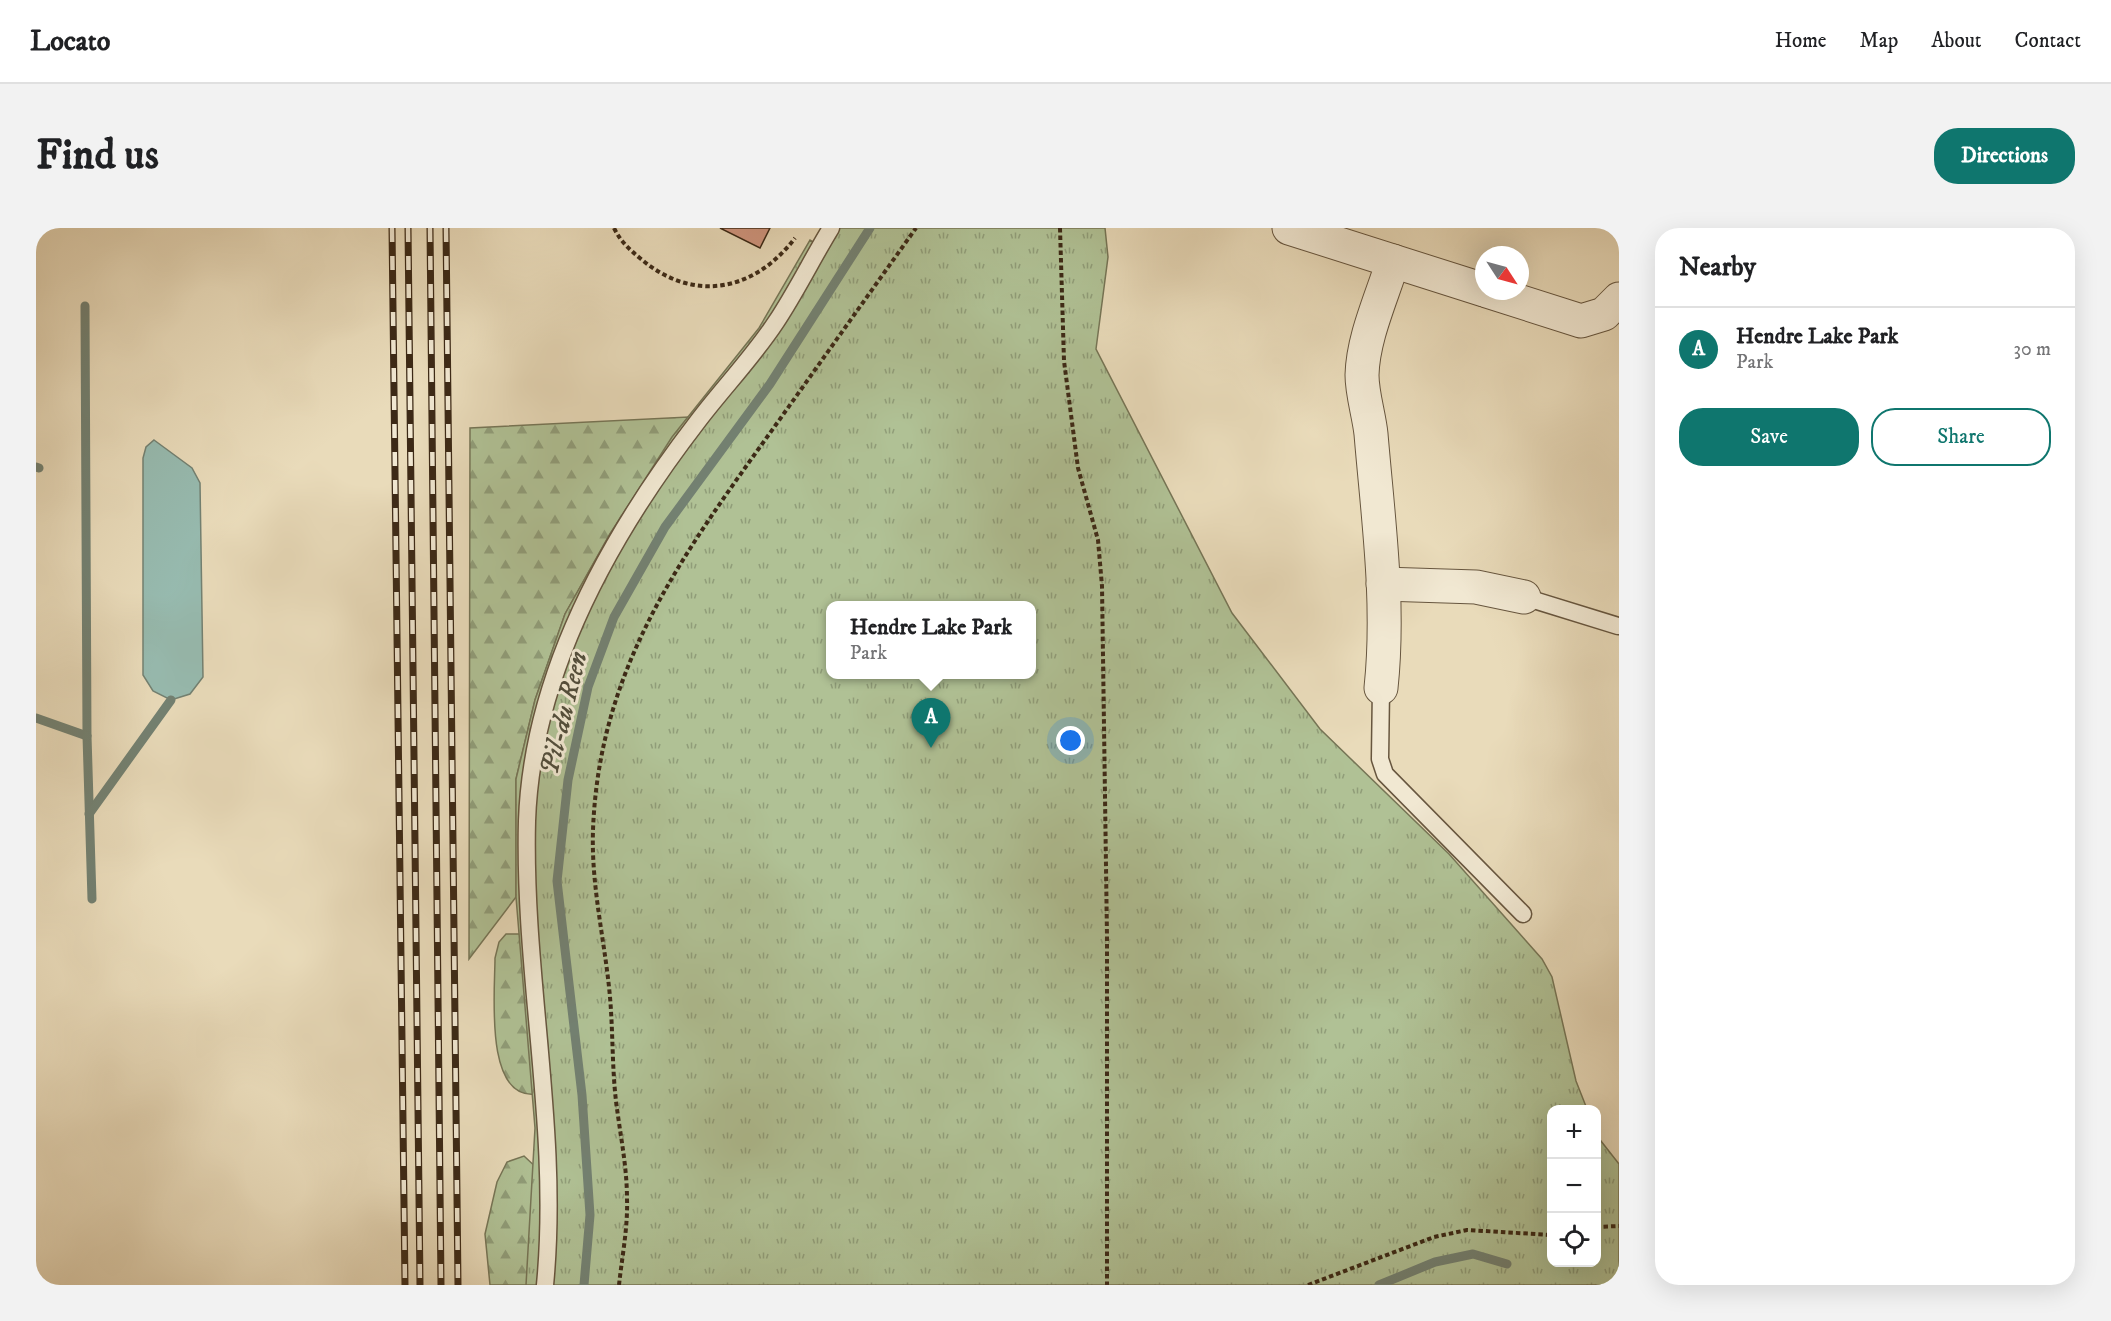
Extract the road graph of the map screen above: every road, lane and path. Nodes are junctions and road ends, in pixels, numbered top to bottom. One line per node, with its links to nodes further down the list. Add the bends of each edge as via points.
1 (614, 228): 6 (path, via 620,242 655,271 695,287 732,285 760,272)
2 (831, 228): 19 (lane, via 776,323 674,454 619,539 588,593 546,708 527,820 531,941 548,1154)
3 (916, 228): 20 (path, via 694,538 629,660 597,785 593,832 597,914 610,996 627,1200)
4 (1060, 228): 21 (path, via 1064,361 1078,468 1098,540 1102,596)
5 (1309, 231): 7 (street)
6 (797, 235)
7 (1393, 261): 8 (street); 11 (street, via 1368,339 1362,376 1369,415)
8 (1475, 288)
9 (1619, 299): 10 (street, via 1604,314 1581,321)
10 (1514, 300)
11 (1383, 584): 12 (street, via 1476,587); 14 (street, via 1385,648)
12 (1524, 597): 13 (lane)
13 (1618, 626)
14 (1381, 688): 15 (lane, via 1380,759 1385,774)
15 (1523, 914)
16 (1619, 1226): 17 (path)
17 (1601, 1227)
18 (1547, 1235): 22 (path, via 1467,1230 1434,1237)
19 (545, 1285)
20 (619, 1285)
21 (1107, 1285)
22 (1308, 1285)

